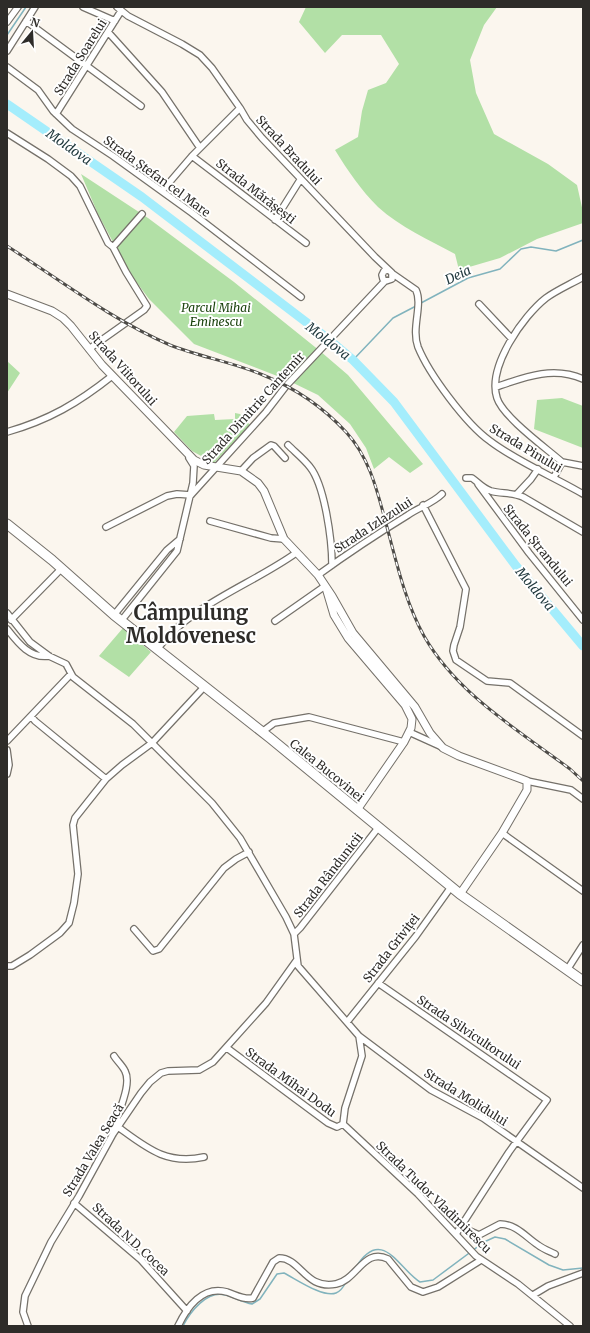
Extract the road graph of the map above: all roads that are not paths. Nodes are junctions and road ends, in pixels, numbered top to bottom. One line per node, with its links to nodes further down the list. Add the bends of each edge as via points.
1 (18, 7): 7 (street)
2 (35, 7): 5 (street)
3 (83, 7): 6 (street)
4 (119, 9): 6 (street, Strada Soarelui); 13 (street, Strada Bradului, via 200,55)
5 (26, 21): 9 (street); 10 (street)
6 (115, 21): 8 (street, Strada Soarelui)
7 (7, 22)
8 (108, 32): 10 (street, Strada Soarelui); 16 (street, via 162,92)
9 (7, 51)
10 (87, 65): 12 (street); 14 (street, Strada Soarelui)
11 (7, 67): 14 (street, Strada Ștefan cel Mare, via 38,90)
12 (141, 106)
13 (240, 108): 16 (street); 18 (street, Strada Bradului, via 247,120)
14 (56, 114): 19 (street, Strada Ștefan cel Mare, via 72,129)
15 (7, 132): 23 (street, via 48,158 80,186 108,243)
16 (200, 148): 17 (street)
17 (192, 156): 19 (street); 21 (street, Strada Mărășești)
18 (300, 180): 21 (street); 24 (street, Strada Bradului)
19 (162, 191): 28 (street, Strada Ștefan cel Mare, via 284,282)
20 (142, 214): 23 (street)
21 (275, 220): 22 (street, Strada Mărășești)
22 (306, 243)
23 (113, 247): 31 (street, via 147,306)
24 (390, 272): 26 (street, via 383,272); 26 (street, via 392,279); 42 (street, Strada Pinului, via 416,288 418,345 428,366 450,397 482,436)
25 (583, 277): 30 (street, via 534,309)
26 (383, 281): 41 (street, Strada Dimitrie Cantemir)
27 (7, 294): 31 (street, Strada Viitorului, via 52,311 63,318)
28 (300, 297)
29 (479, 304): 30 (street)
30 (511, 338): 34 (street, via 500,363)
31 (89, 349): 32 (street, Strada Viitorului)
32 (112, 376): 35 (street, via 79,400 43,420); 37 (street, Strada Viitorului)
33 (583, 380): 34 (street, via 568,373 555,372 538,374)
34 (496, 387): 39 (street, via 497,398 504,409 530,436)
35 (7, 432)
36 (288, 446): 59 (street, via 309,465 321,490 332,549)
37 (188, 456): 41 (street, Strada Viitorului, via 199,463); 47 (street, Strada Dimitrie Cantemir, via 194,466)
38 (285, 458): 43 (street, via 271,445)
39 (562, 462): 40 (street); 44 (street)
40 (583, 466)
41 (216, 467): 43 (street, Strada Viitorului); 47 (street, Strada Dimitrie Cantemir)
42 (538, 469): 44 (street, Strada Pinului); 49 (street)
43 (241, 471): 56 (street, via 254,479 264,491)
44 (554, 477): 50 (street, Strada Pinului)
45 (466, 478): 46 (street, via 472,478)
46 (478, 484): 49 (street, via 494,492); 66 (street, Strada Ștrandului)
47 (191, 494): 54 (street, via 167,496); 57 (street, Strada Dimitrie Cantemir)
48 (442, 494): 51 (street, Strada Izlazului)
49 (516, 494): 55 (street)
50 (583, 494)
51 (423, 505): 59 (street, Strada Izlazului); 76 (street, via 466,589 453,652 456,660 487,681 510,684)
52 (210, 521): 56 (street, via 271,538)
53 (7, 524): 60 (highway, Calea Bucovinei)
54 (106, 527)
55 (583, 532)
56 (284, 538): 58 (street)
57 (180, 539): 64 (street, via 167,550); 64 (street, Strada Dimitrie Cantemir, via 174,556)
58 (296, 552): 61 (street); 69 (street, via 205,608 173,632)
59 (332, 565): 61 (street, Strada Izlazului)
60 (62, 568): 64 (highway, Calea Bucovinei); 65 (street)
61 (318, 575): 62 (street)
62 (325, 586): 67 (street); 75 (street, via 334,615 348,638 408,709 412,719); 80 (street, via 353,633 415,707 430,733)
63 (7, 613): 65 (street)
64 (118, 618): 69 (highway, Calea Bucovinei)
65 (11, 620): 70 (street, via 30,642)
66 (583, 620)
67 (275, 621)
68 (7, 629): 70 (street, via 26,650 41,657)
69 (158, 648): 72 (highway, Calea Bucovinei)
70 (49, 656): 71 (street, via 66,664)
71 (71, 674): 73 (street); 79 (street, via 114,707)
72 (205, 686): 74 (highway, Calea Bucovinei); 79 (street)
73 (31, 716): 77 (street); 83 (street)
74 (262, 732): 78 (street, via 274,723 309,717); 86 (highway, Calea Bucovinei)
75 (409, 732): 78 (street); 80 (street)
76 (583, 736)
77 (7, 741)
78 (404, 742): 86 (street)
79 (152, 743): 83 (street); 89 (street, via 223,815)
80 (443, 748): 84 (street)
81 (7, 750): 82 (street)
82 (7, 774)
83 (106, 779): 97 (street, via 73,822 78,874 69,923 60,933 30,955 12,966)
84 (527, 781): 85 (street, via 571,790); 88 (street, via 527,790)
85 (583, 799)
86 (357, 810): 87 (highway, Calea Bucovinei)
87 (378, 828): 90 (highway, Calea Bucovinei); 94 (street, Strada Rândunicii)
88 (502, 833): 91 (street); 92 (street)
89 (249, 852): 93 (street, via 224,868 159,949 153,951); 94 (street)
90 (451, 887): 92 (highway, Calea Bucovinei); 100 (street, Strada Griviței)
91 (583, 891)
92 (460, 894): 98 (highway, Calea Bucovinei)
93 (134, 929)
94 (294, 934): 96 (street)
95 (583, 945): 98 (street)
96 (296, 961): 101 (street, Strada Molidului); 103 (street, Strada Valea Seacă, via 266,1003)
97 (7, 966)
98 (567, 970): 99 (highway, Calea Bucovinei)
99 (583, 981)
100 (378, 983): 101 (street, Strada Griviței); 108 (street, Strada Silvicultorului, via 547,1100)
101 (347, 1022): 102 (street, Strada Molidului)
102 (359, 1036): 105 (street, via 362,1056 345,1108); 108 (street, Strada Molidului, via 431,1090 478,1115)
103 (227, 1048): 105 (street, Strada Mihai Dodu, via 328,1123 337,1127); 106 (street, Strada Valea Seacă, via 213,1062 199,1070 160,1073 150,1082)
104 (114, 1056): 107 (street, via 127,1076)
105 (343, 1124): 113 (street, Strada Tudor Vladimirescu, via 418,1194)
106 (118, 1127): 107 (street, Strada Valea Seacă); 109 (street, via 155,1153 170,1159)
107 (113, 1134): 111 (street, Strada Valea Seacă)
108 (517, 1142): 110 (street, Strada Molidului); 112 (street)
109 (204, 1157)
110 (583, 1188)
111 (74, 1203): 118 (street, Strada N.D. Cocea, via 141,1260); 119 (street, Strada Valea Seacă, via 51,1242 25,1296 23,1312)
112 (461, 1226): 113 (street); 114 (street, via 479,1235 500,1224 511,1226)
113 (456, 1234): 115 (street, Strada Tudor Vladimirescu)
114 (555, 1254)
115 (481, 1260): 117 (street, Strada Tudor Vladimirescu); 118 (street, via 438,1287 423,1292 411,1287 388,1258 383,1256 364,1261 349,1277 337,1284 319,1284 293,1264 279,1258 274,1262 253,1298 243,1298 220,1291 208,1292)
116 (583, 1273): 117 (street, via 548,1286)
117 (533, 1295): 121 (street, Strada Tudor Vladimirescu)
118 (187, 1311): 120 (street)
119 (28, 1326)
120 (178, 1326)
121 (570, 1326)

